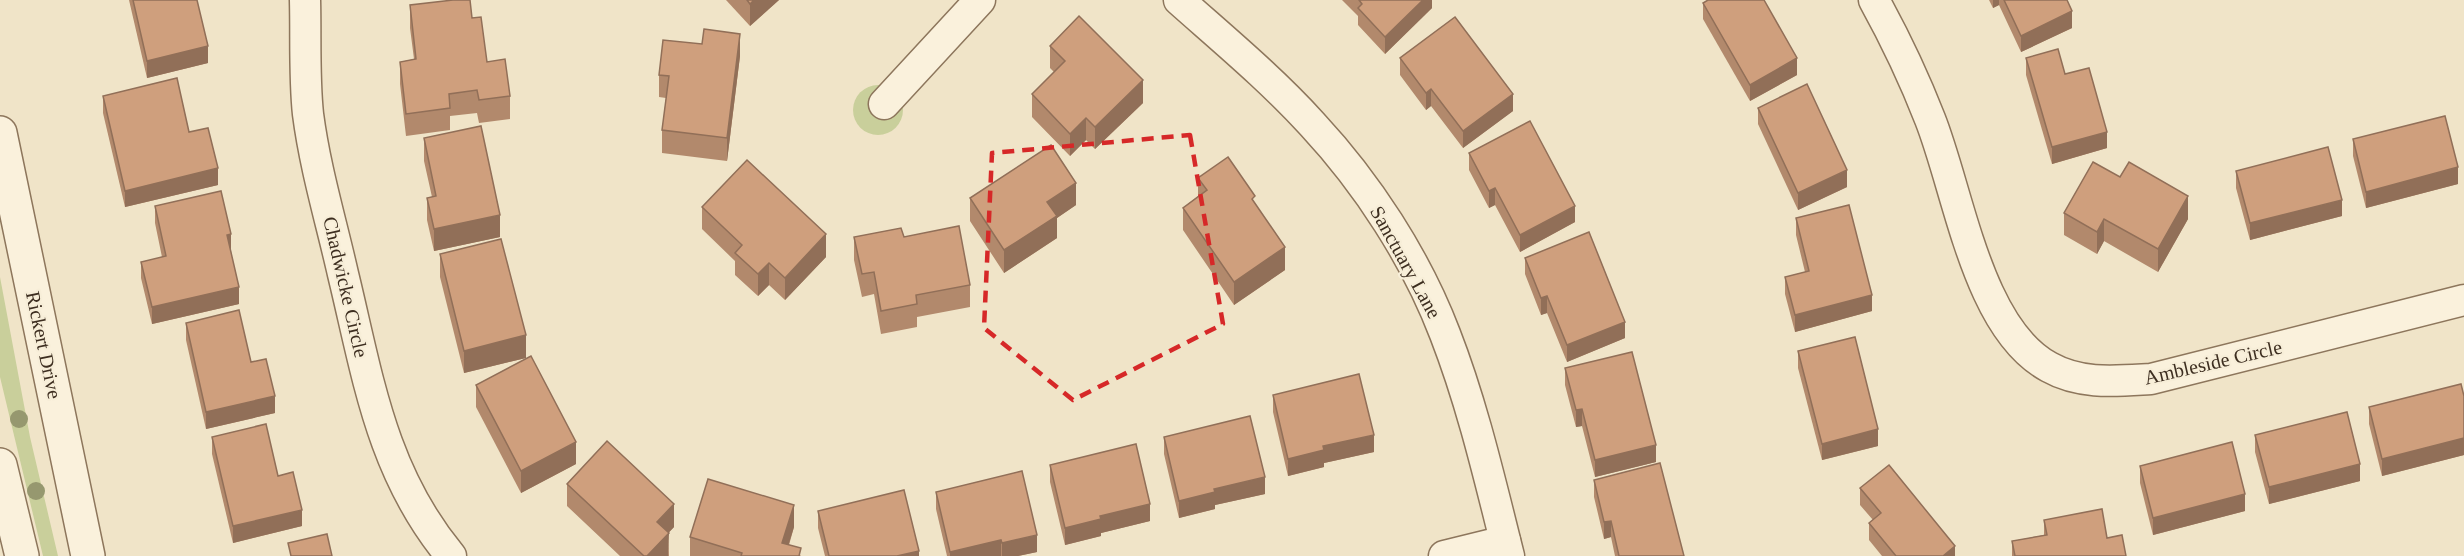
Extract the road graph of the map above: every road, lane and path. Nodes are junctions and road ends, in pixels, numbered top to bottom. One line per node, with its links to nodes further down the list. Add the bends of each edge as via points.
1 (305, 0): 12 (street, Chadwicke Circle, via 308,113 381,432 415,506)
2 (980, 0): 5 (street)
3 (1179, 0): 9 (street, Sanctuary Lane, via 1270,80 1313,125 1360,183 1404,250 1444,331 1469,401)
4 (1874, 0): 7 (street, Ambleside Circle, via 1930,119 1980,274 2001,322 2024,349 2049,368 2082,380 2151,379)
5 (885, 105)
6 (0, 134): 11 (street, Rickert Drive)
7 (2464, 300)
8 (0, 465): 10 (street)
9 (1507, 549): 13 (street)
10 (22, 556)
11 (88, 556)
12 (451, 556)
13 (1444, 556)

